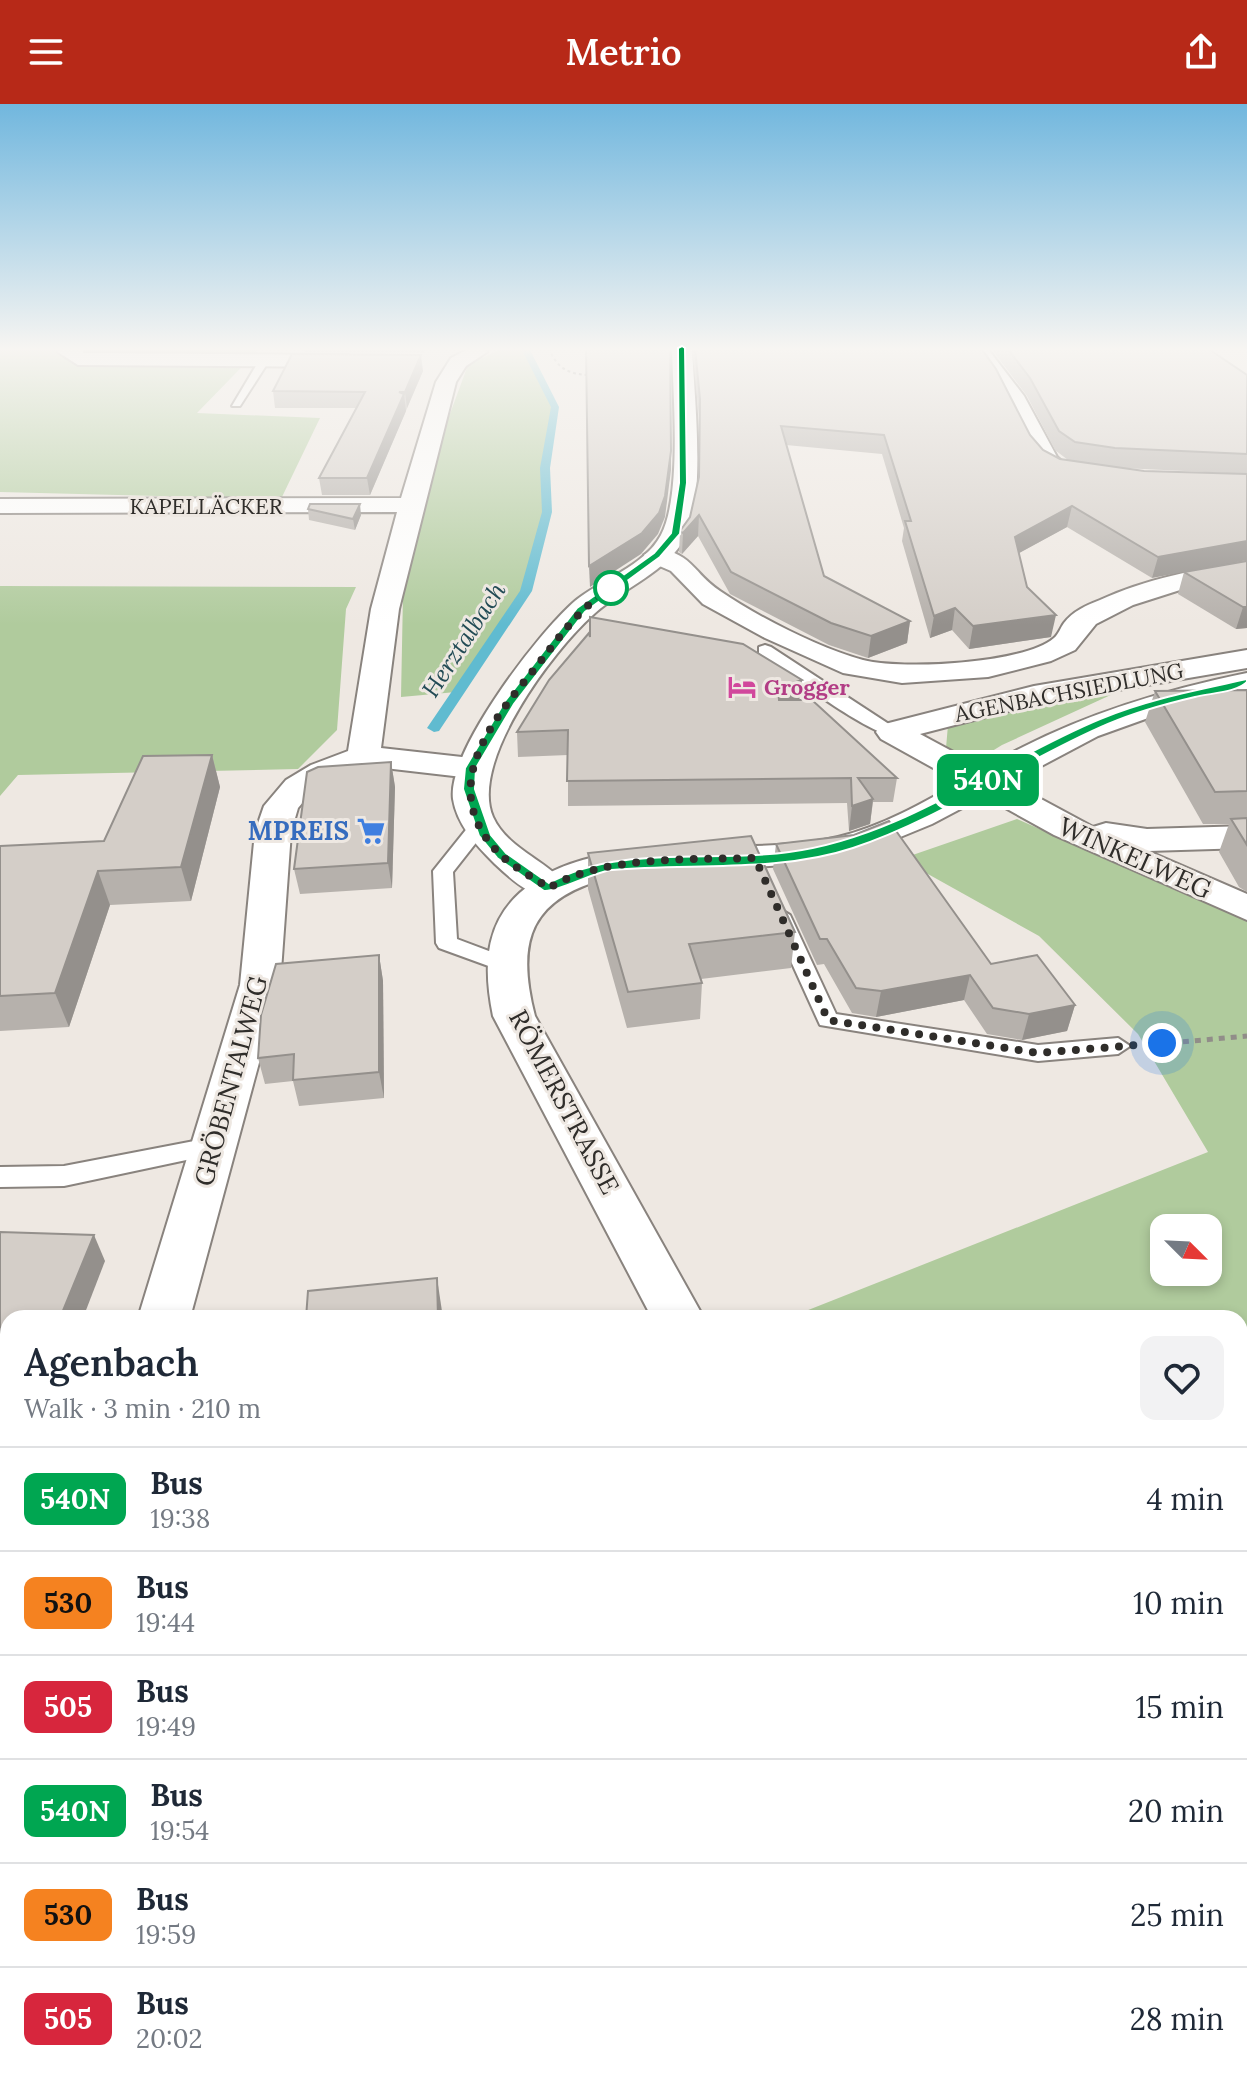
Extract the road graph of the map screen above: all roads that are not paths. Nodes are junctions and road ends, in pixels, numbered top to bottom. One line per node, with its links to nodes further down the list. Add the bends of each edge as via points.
1 (429, 440): 5 (street)
2 (683, 440): 7 (street, via 675,534)
3 (1037, 440): 4 (street, via 1059,471)
4 (1103, 478)
5 (411, 505): 6 (street, KAPELLÄCKER); 13 (street, via 385,609)
6 (0, 506)
7 (657, 555): 8 (street, AGENBACHSIEDLUNG, via 683,563 702,592 828,657 899,675 978,669 1040,653 1066,644 1081,622 1131,597); 14 (street, via 581,610 509,703)
8 (1247, 570)
9 (765, 650): 12 (lane)
10 (1247, 659): 12 (street, AGENBACHSIEDLUNG, via 1034,695)
11 (1247, 682): 15 (street, RÖMERSTRASSE, via 1128,712)
12 (892, 732): 15 (street)
13 (364, 756): 14 (street, GRÖBENTALWEG); 24 (street, GRÖBENTALWEG, via 298,787 281,806 273,832 260,985)
14 (471, 768): 16 (street, via 469,789)
15 (981, 784): 17 (street, WINKELWEG); 19 (street, RÖMERSTRASSE, via 848,846 787,856)
16 (480, 825): 20 (street, via 501,855); 22 (lane, via 443,871 447,943)
17 (1066, 828): 18 (street, via 1147,840); 21 (street, WINKELWEG)
18 (1247, 837)
19 (765, 880): 20 (street, RÖMERSTRASSE, via 608,867); 23 (lane, via 828,1020 1038,1053)
20 (549, 888): 22 (street, RÖMERSTRASSE, via 517,918)
21 (1247, 908)
22 (505, 965): 27 (street, RÖMERSTRASSE, via 514,1016)
23 (1118, 1046)
24 (215, 1146): 25 (lane, via 64,1176); 26 (street, GRÖBENTALWEG)
25 (0, 1177)
26 (166, 1310)
27 (674, 1310)

